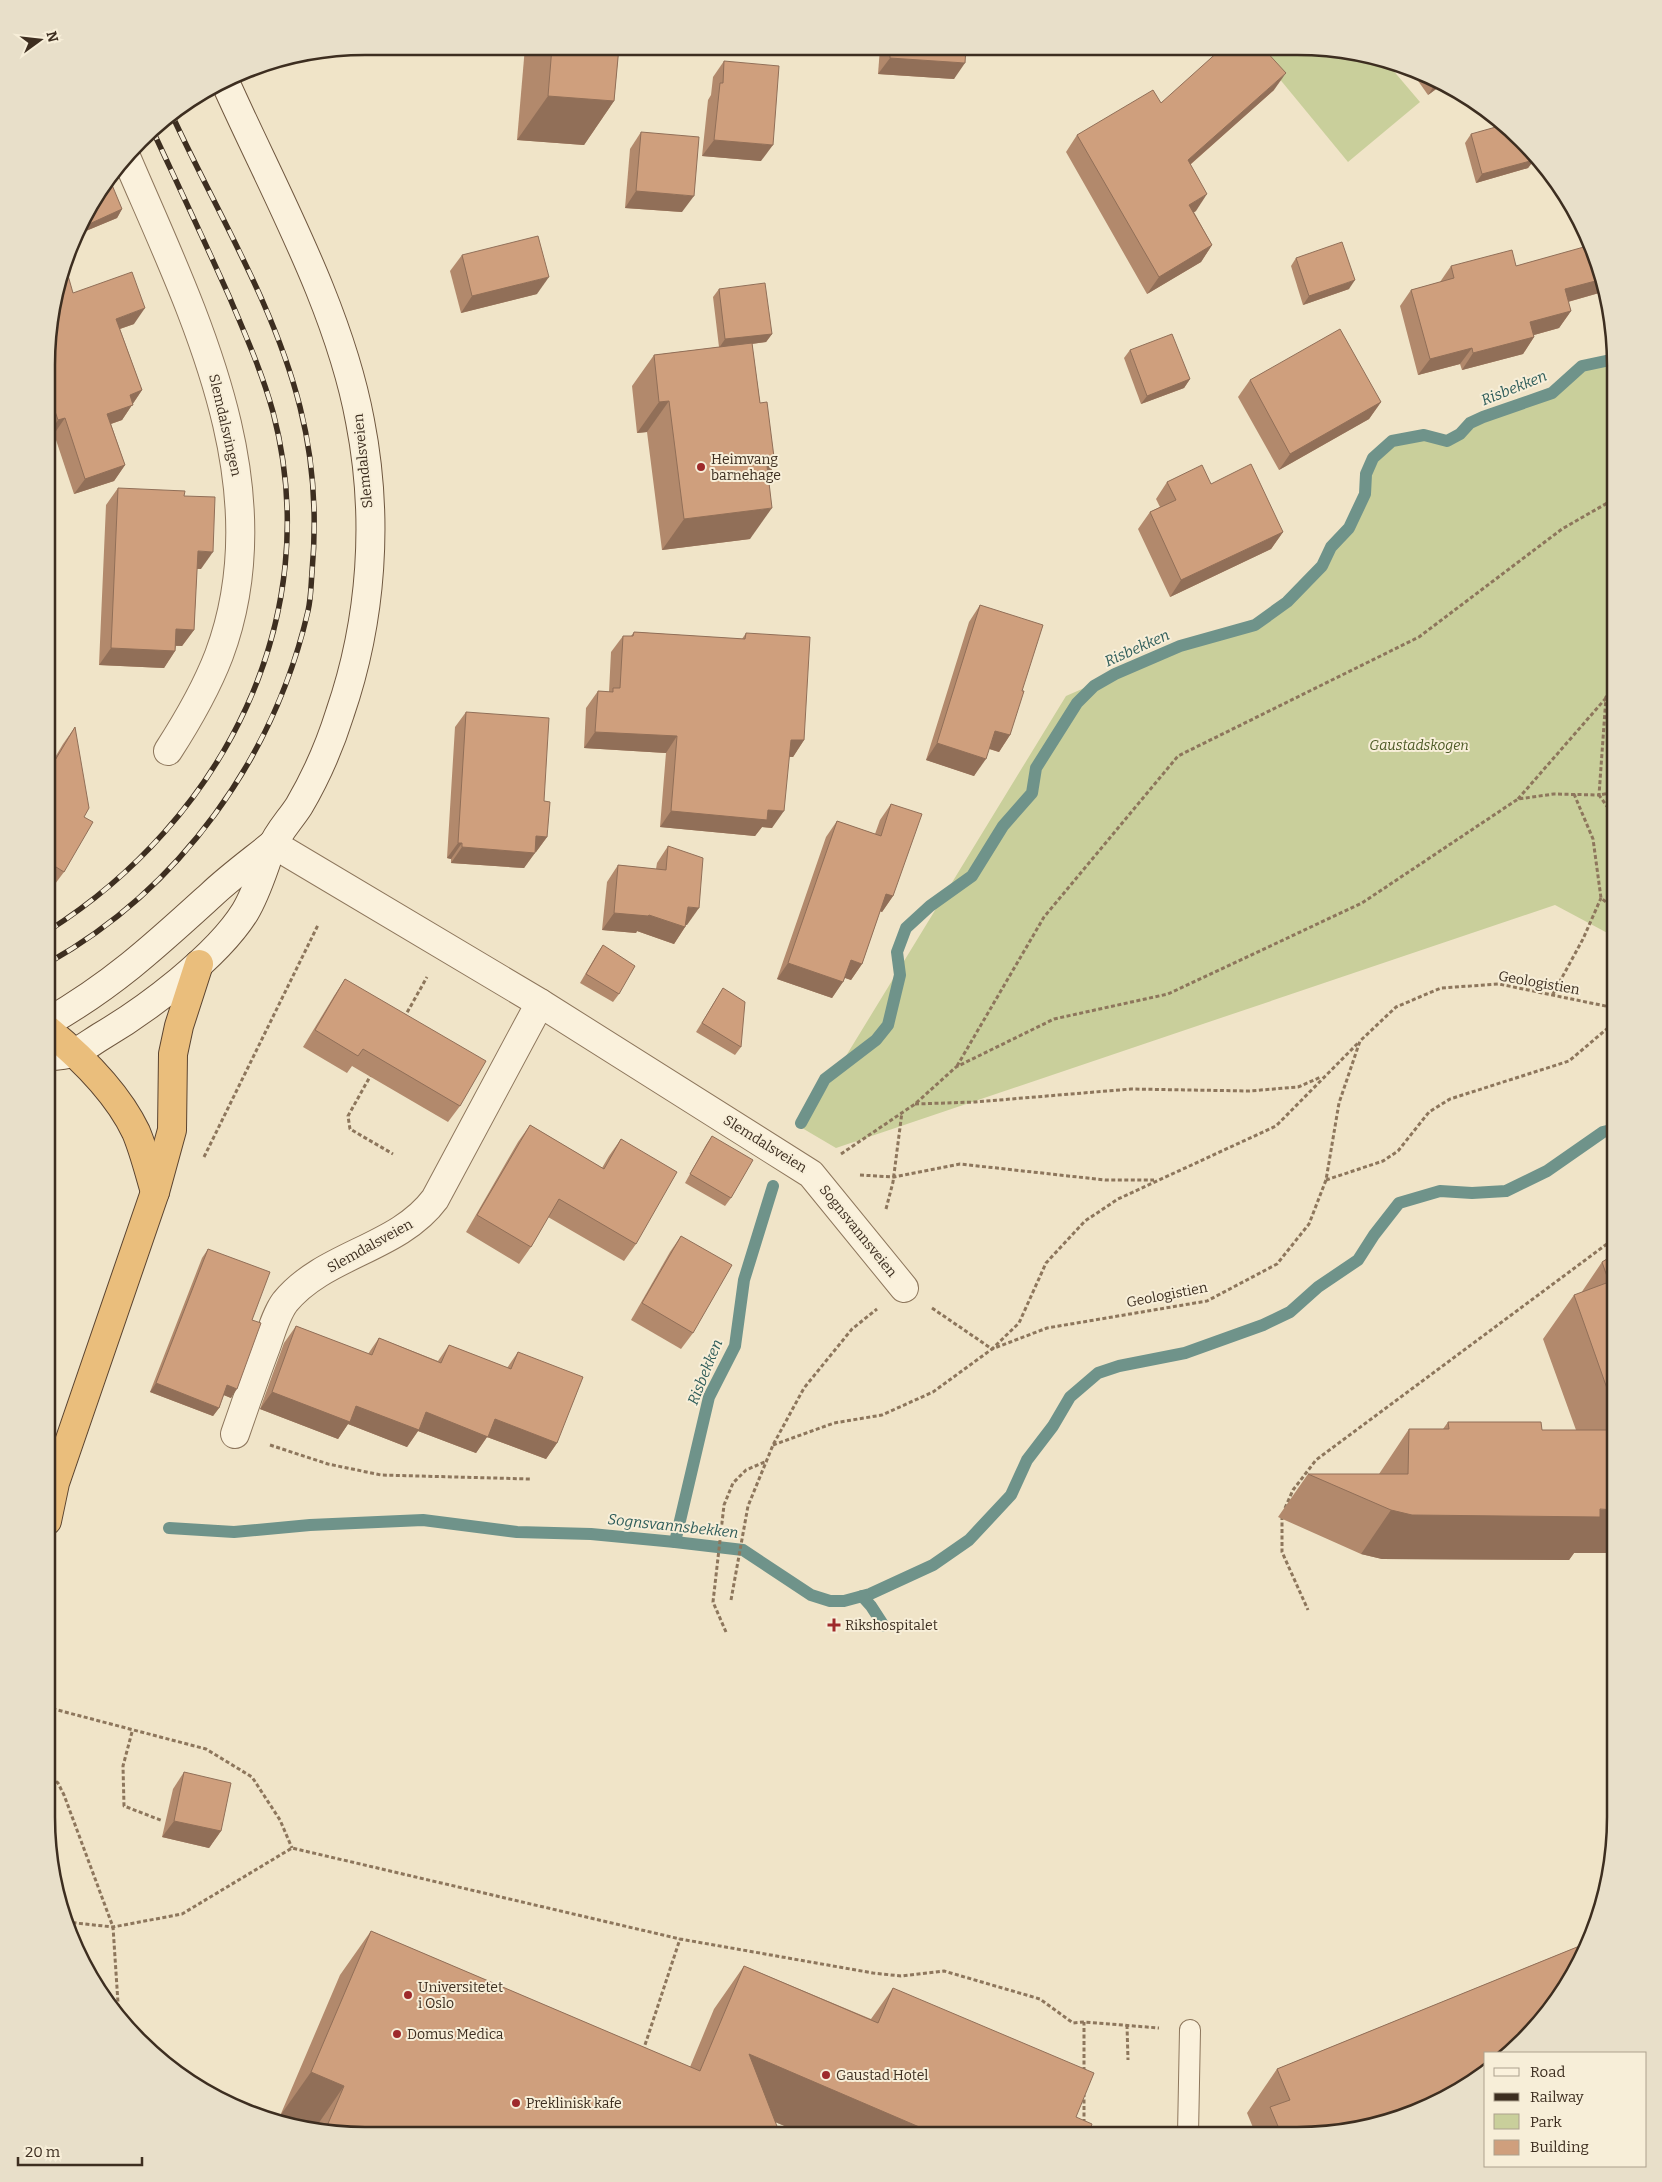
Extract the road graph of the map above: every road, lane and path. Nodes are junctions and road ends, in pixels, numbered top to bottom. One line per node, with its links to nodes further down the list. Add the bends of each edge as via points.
1 (227, 87): 11 (street, Slemdalsveien, via 296,238 337,339 360,421 369,504 370,555 365,615 354,670 321,763 299,806)
2 (129, 164): 5 (street, Slemdalsvingen, via 210,362 232,442 242,513 237,585 222,646 191,716)
3 (1607, 503): 28 (path, via 1562,529 1419,637 1178,756 1044,917)
4 (1606, 698): 8 (path); 9 (path)
5 (168, 751)
6 (1574, 794): 8 (path); 9 (path); 12 (path, via 1593,839)
7 (1607, 794): 8 (path)
8 (1599, 795): 10 (path)
9 (1518, 799): 28 (path, via 1362,903 1168,994 1054,1019)
10 (1607, 806)
11 (273, 844): 15 (street, Slemdalsveien, via 245,912); 18 (street, Slemdalsveien); 20 (street, Slemdalsveien, via 127,970 87,1000)
12 (1601, 898): 13 (path); 17 (path, via 1583,940)
13 (1607, 902)
14 (318, 925): 33 (path)
15 (199, 964): 25 (street, Slemdalsveien, via 154,1002); 38 (highway, via 173,1054 172,1130)
16 (424, 982): 21 (path)
17 (1553, 994): 19 (path, Geologistien); 24 (path, Geologistien, via 1499,984 1441,988 1396,1007)
18 (540, 1003): 34 (street, Slemdalsveien); 44 (street, Slemdalsveien, via 435,1199 423,1215 402,1230 311,1279 284,1303)
19 (1607, 1006)
20 (55, 1018)
21 (400, 1024)
22 (1607, 1029): 37 (path, via 1569,1061 1450,1099 1429,1112 1398,1151 1383,1161)
23 (55, 1036): 25 (highway)
24 (1360, 1041): 29 (path); 37 (path, Geologistien, via 1339,1103)
25 (74, 1052): 26 (street, Slemdalsveien); 38 (highway, via 100,1080 136,1133)
26 (55, 1055)
27 (377, 1066): 32 (path, via 348,1116 350,1129)
28 (956, 1066): 30 (path)
29 (1324, 1075): 30 (path, via 1298,1087 1131,1089); 36 (path, via 1276,1126)
30 (915, 1104): 31 (path)
31 (902, 1112): 34 (path); 35 (path)
32 (393, 1154)
33 (202, 1160)
34 (812, 1174): 35 (path); 41 (street, Sognsvannsveien)
35 (894, 1176): 36 (path, via 960,1164 1105,1180); 39 (path)
36 (1156, 1180): 43 (path, via 1118,1199 1085,1221 1046,1263 1019,1323)
37 (1326, 1180): 43 (path, Geologistien, via 1309,1224 1277,1264 1207,1301 1047,1328)
38 (155, 1192): 48 (highway)
39 (887, 1207)
40 (1607, 1244): 50 (path, via 1316,1460 1293,1490 1281,1517 1282,1552)
41 (904, 1288): 43 (path)
42 (852, 1329): 45 (path, via 804,1388)
43 (992, 1349): 45 (path, Geologistien, via 933,1392 882,1415 834,1423)
44 (235, 1434): 47 (path, via 328,1464 382,1475)
45 (773, 1445): 46 (path)
46 (767, 1461): 49 (path, via 748,1506); 51 (path, via 746,1470 733,1483 724,1505 712,1602)
47 (530, 1479)
48 (55, 1483)
49 (731, 1600)
50 (1308, 1610)
51 (726, 1632)
52 (55, 1710): 53 (path)
53 (132, 1732): 55 (path, via 123,1766 124,1806); 56 (path, via 206,1749 252,1777 280,1820)
54 (55, 1780): 58 (path, via 64,1795)
55 (163, 1821)
56 (292, 1848): 58 (path, via 182,1914); 59 (path)
57 (74, 1923): 58 (path)
58 (113, 1927): 60 (path)
59 (680, 1939): 61 (path, via 873,1973 901,1976 944,1971 1040,1998 1073,2023); 65 (path)
60 (118, 2005)
61 (1084, 2022): 62 (path); 67 (path)
62 (1127, 2025): 63 (path); 66 (path)
63 (1165, 2028)
64 (1190, 2030): 70 (lane)
65 (641, 2056)
66 (1128, 2060)
67 (1084, 2078)
68 (1084, 2088): 69 (path)
69 (1084, 2126)
70 (1188, 2127)

